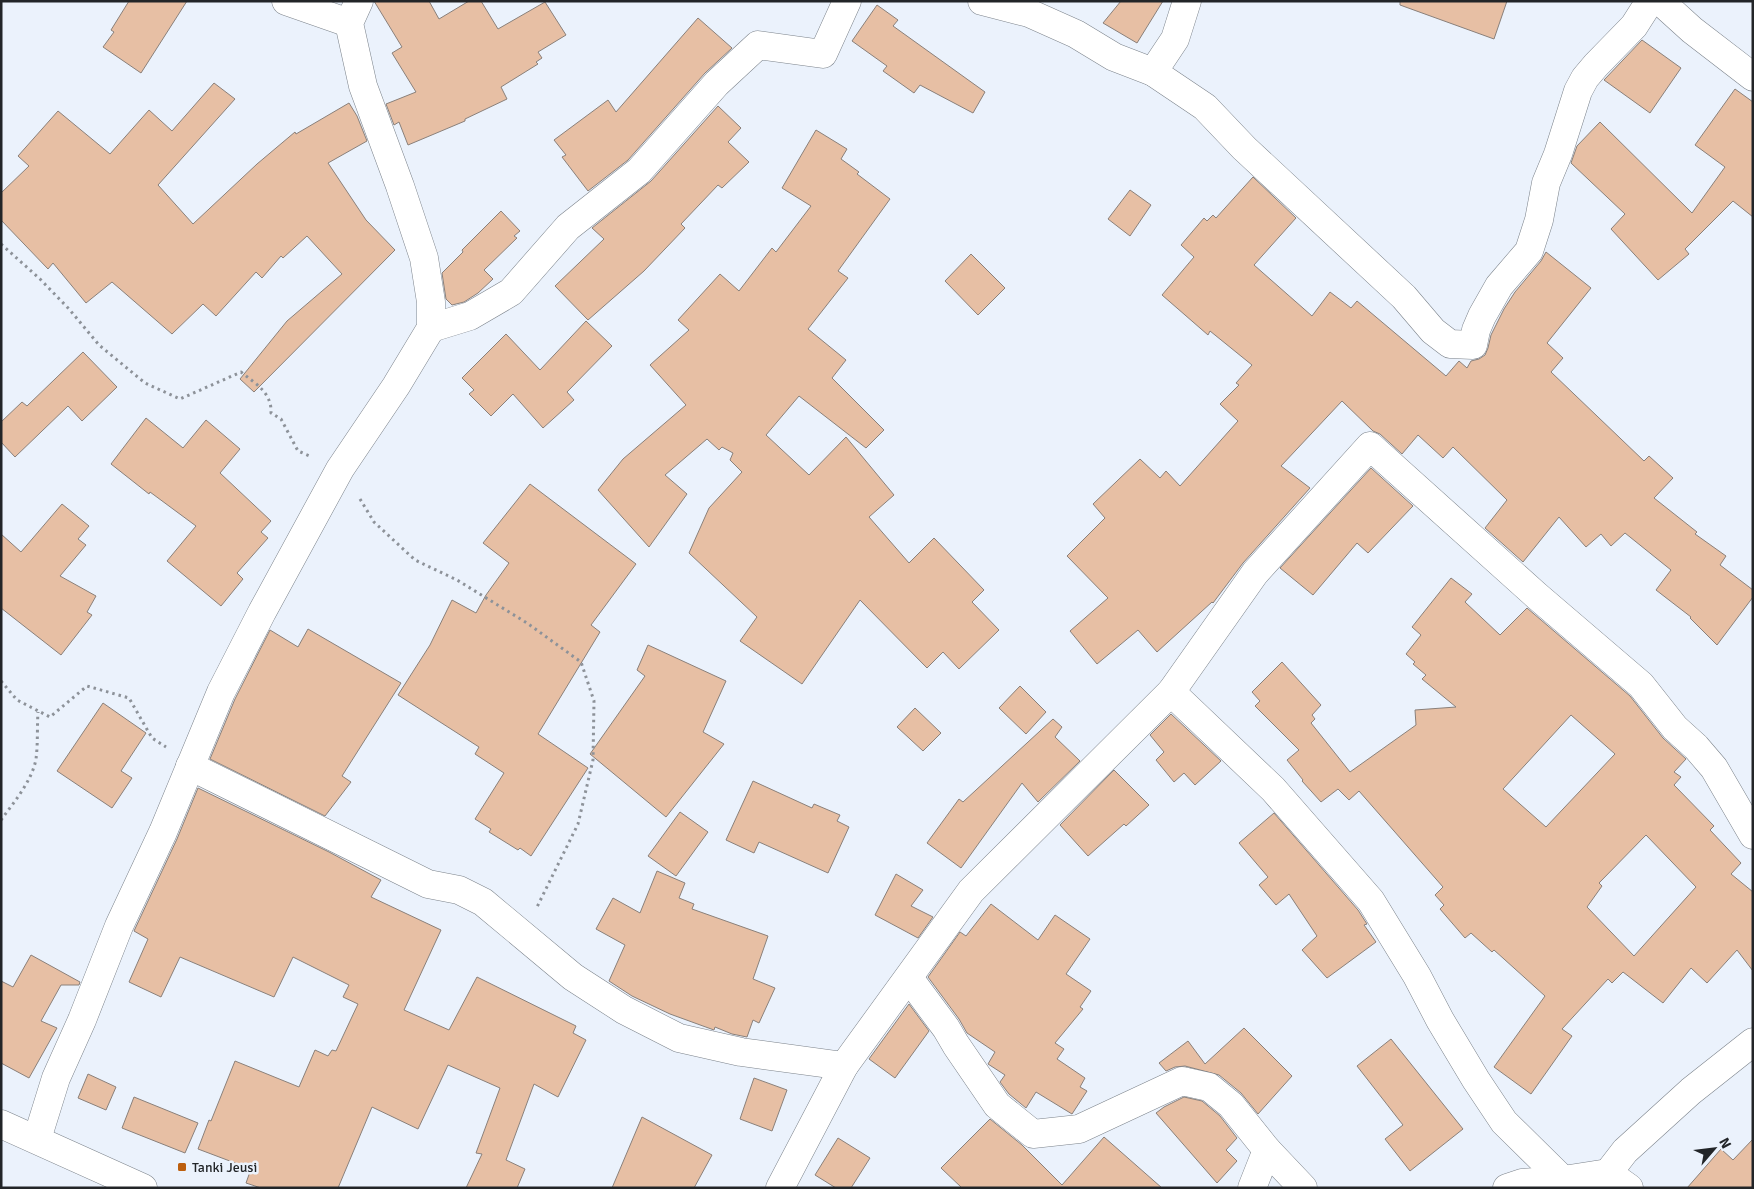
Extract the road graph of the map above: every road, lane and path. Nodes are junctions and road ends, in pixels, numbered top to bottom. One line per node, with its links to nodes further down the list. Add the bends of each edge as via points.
1 (286, 1): 7 (street)
2 (847, 1): 11 (street, via 824,54 758,45 717,83 639,171 568,227 511,292 470,316)
3 (982, 1): 8 (street, via 1029,14 1076,34 1114,57)
4 (1187, 1): 8 (street, via 1175,39)
5 (1650, 1): 8 (street, via 1634,26 1596,65 1578,91 1546,183 1529,251 1499,286 1482,316 1473,345 1450,344 1433,331 1404,297 1244,148 1205,107)
6 (1660, 1): 9 (street)
7 (354, 12): 11 (street, via 362,86 424,258 431,302)
8 (1152, 72)
9 (1753, 77)
10 (1, 244): 12 (path, via 40,279 99,345 146,383 180,399 242,372 265,391 272,404 271,413 281,419 298,450)
11 (431, 328): 12 (street)
12 (340, 469): 16 (street, via 226,683); 19 (path, via 374,522 415,560 457,580 527,623 581,662 594,701 593,760 578,824)
13 (1, 681): 15 (path, via 17,700)
14 (1171, 692): 18 (street, via 1255,573 1370,446 1641,685 1675,728 1714,768); 20 (street, via 972,891); 26 (street, via 1273,789 1371,901 1504,1122)
15 (38, 712): 16 (path, via 50,718 87,686 129,698 152,738 180,754); 17 (path, via 36,760 22,791)
16 (190, 766): 19 (street, via 428,884 459,890 483,902); 24 (street, via 56,1078)
17 (1, 820)
18 (1753, 835)
19 (522, 935): 22 (street, via 573,978 624,1010 679,1038 741,1052)
20 (909, 978): 22 (street); 25 (street, via 997,1105 1034,1134 1079,1130 1182,1081 1209,1087 1231,1105)
21 (1753, 1042): 27 (street, via 1691,1091 1624,1151)
22 (844, 1066): 29 (street)
23 (1, 1124): 24 (street)
24 (37, 1139): 28 (street)
25 (1267, 1150): 30 (street); 31 (street)
26 (1563, 1180): 27 (street); 32 (street, via 1522,1183)
27 (1618, 1180)
28 (136, 1187)
29 (780, 1188)
30 (1252, 1188)
31 (1303, 1188)
32 (1507, 1188)

